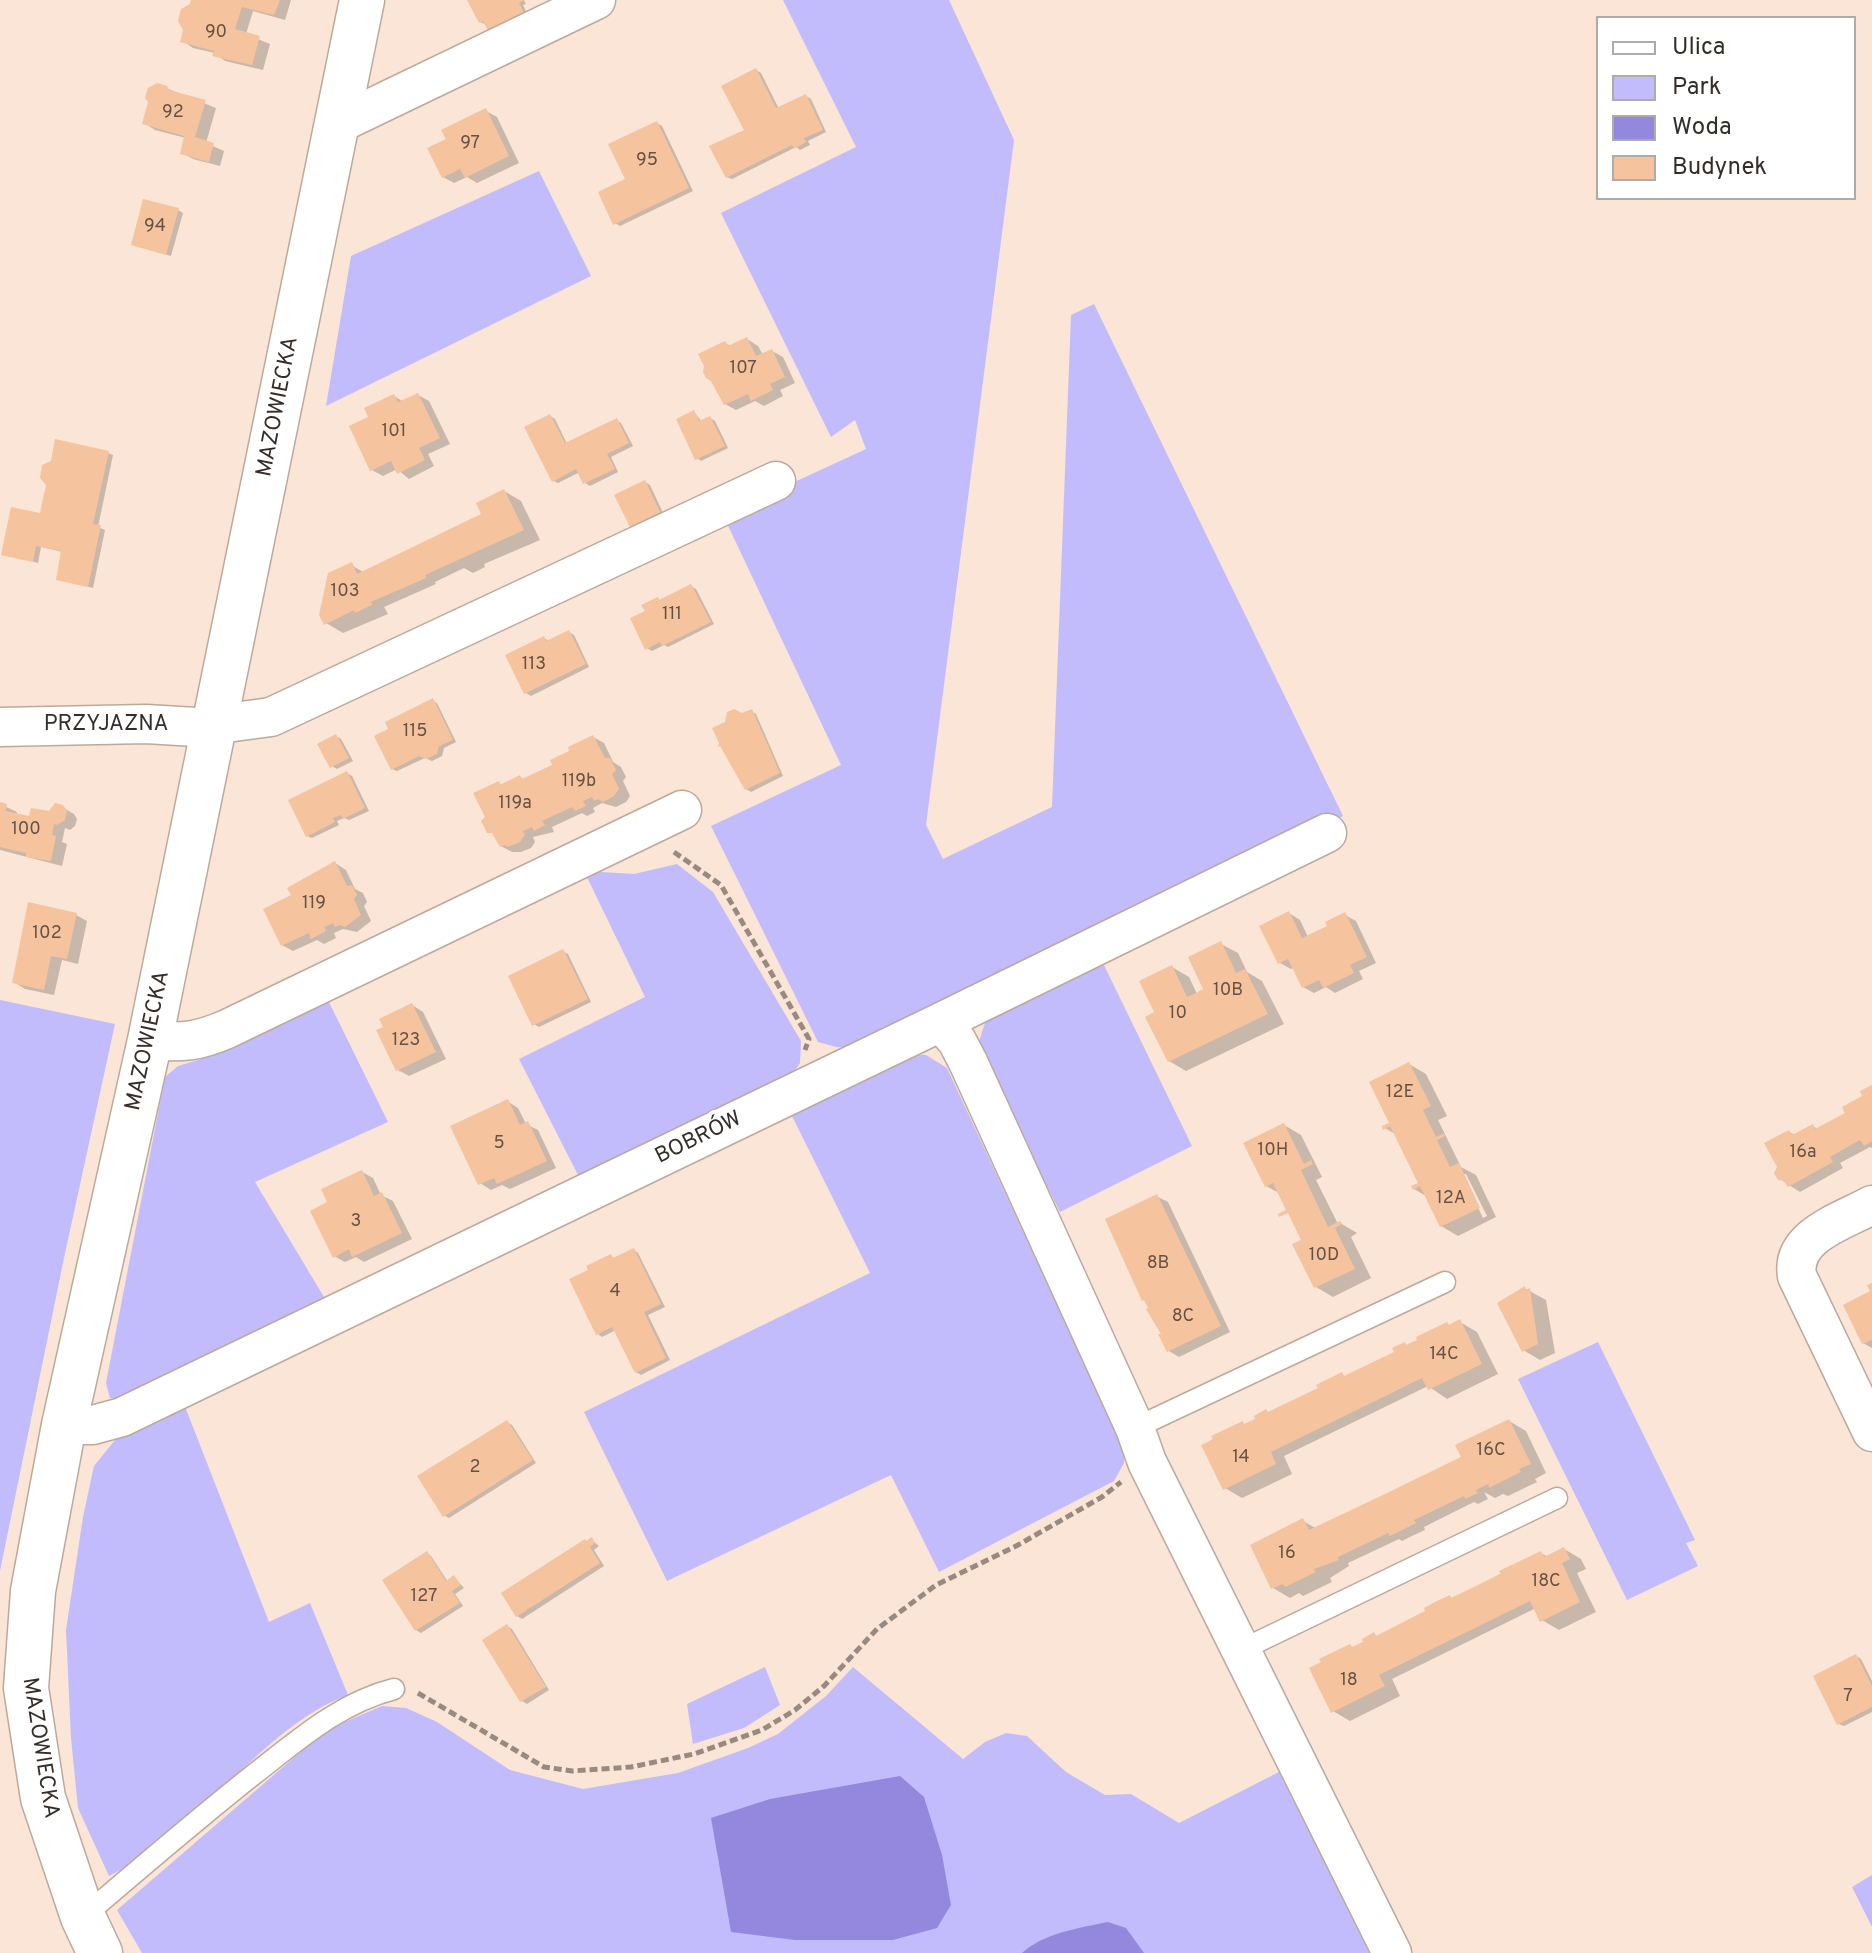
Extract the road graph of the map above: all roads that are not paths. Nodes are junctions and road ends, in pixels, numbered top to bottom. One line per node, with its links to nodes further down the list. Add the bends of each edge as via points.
1 (362, 0): 3 (street, MAZOWIECKA)
2 (596, 0): 3 (street)
3 (336, 125): 5 (street, MAZOWIECKA)
4 (776, 481): 5 (street, PRZYJAZNA, via 284,712)
5 (213, 726): 6 (street, PRZYJAZNA); 10 (street, MAZOWIECKA)
6 (0, 727)
7 (682, 810): 10 (street, via 202,1040)
8 (1327, 833): 9 (street, BOBRÓW)
9 (941, 1022): 14 (street, BOBRÓW, via 122,1417); 15 (street, via 968,1062)
10 (150, 1040): 14 (street, MAZOWIECKA)
11 (1872, 1205): 13 (street, via 1808,1240 1795,1262 1797,1276)
12 (1445, 1282): 15 (lane)
13 (1868, 1411)
14 (64, 1425): 19 (street, MAZOWIECKA, via 33,1591 26,1688 43,1798)
15 (1141, 1445): 17 (street)
16 (1557, 1498): 17 (lane)
17 (1241, 1650): 20 (street)
18 (394, 1689): 19 (lane, via 323,1720 201,1816)
19 (91, 1935)
20 (1392, 1953)

